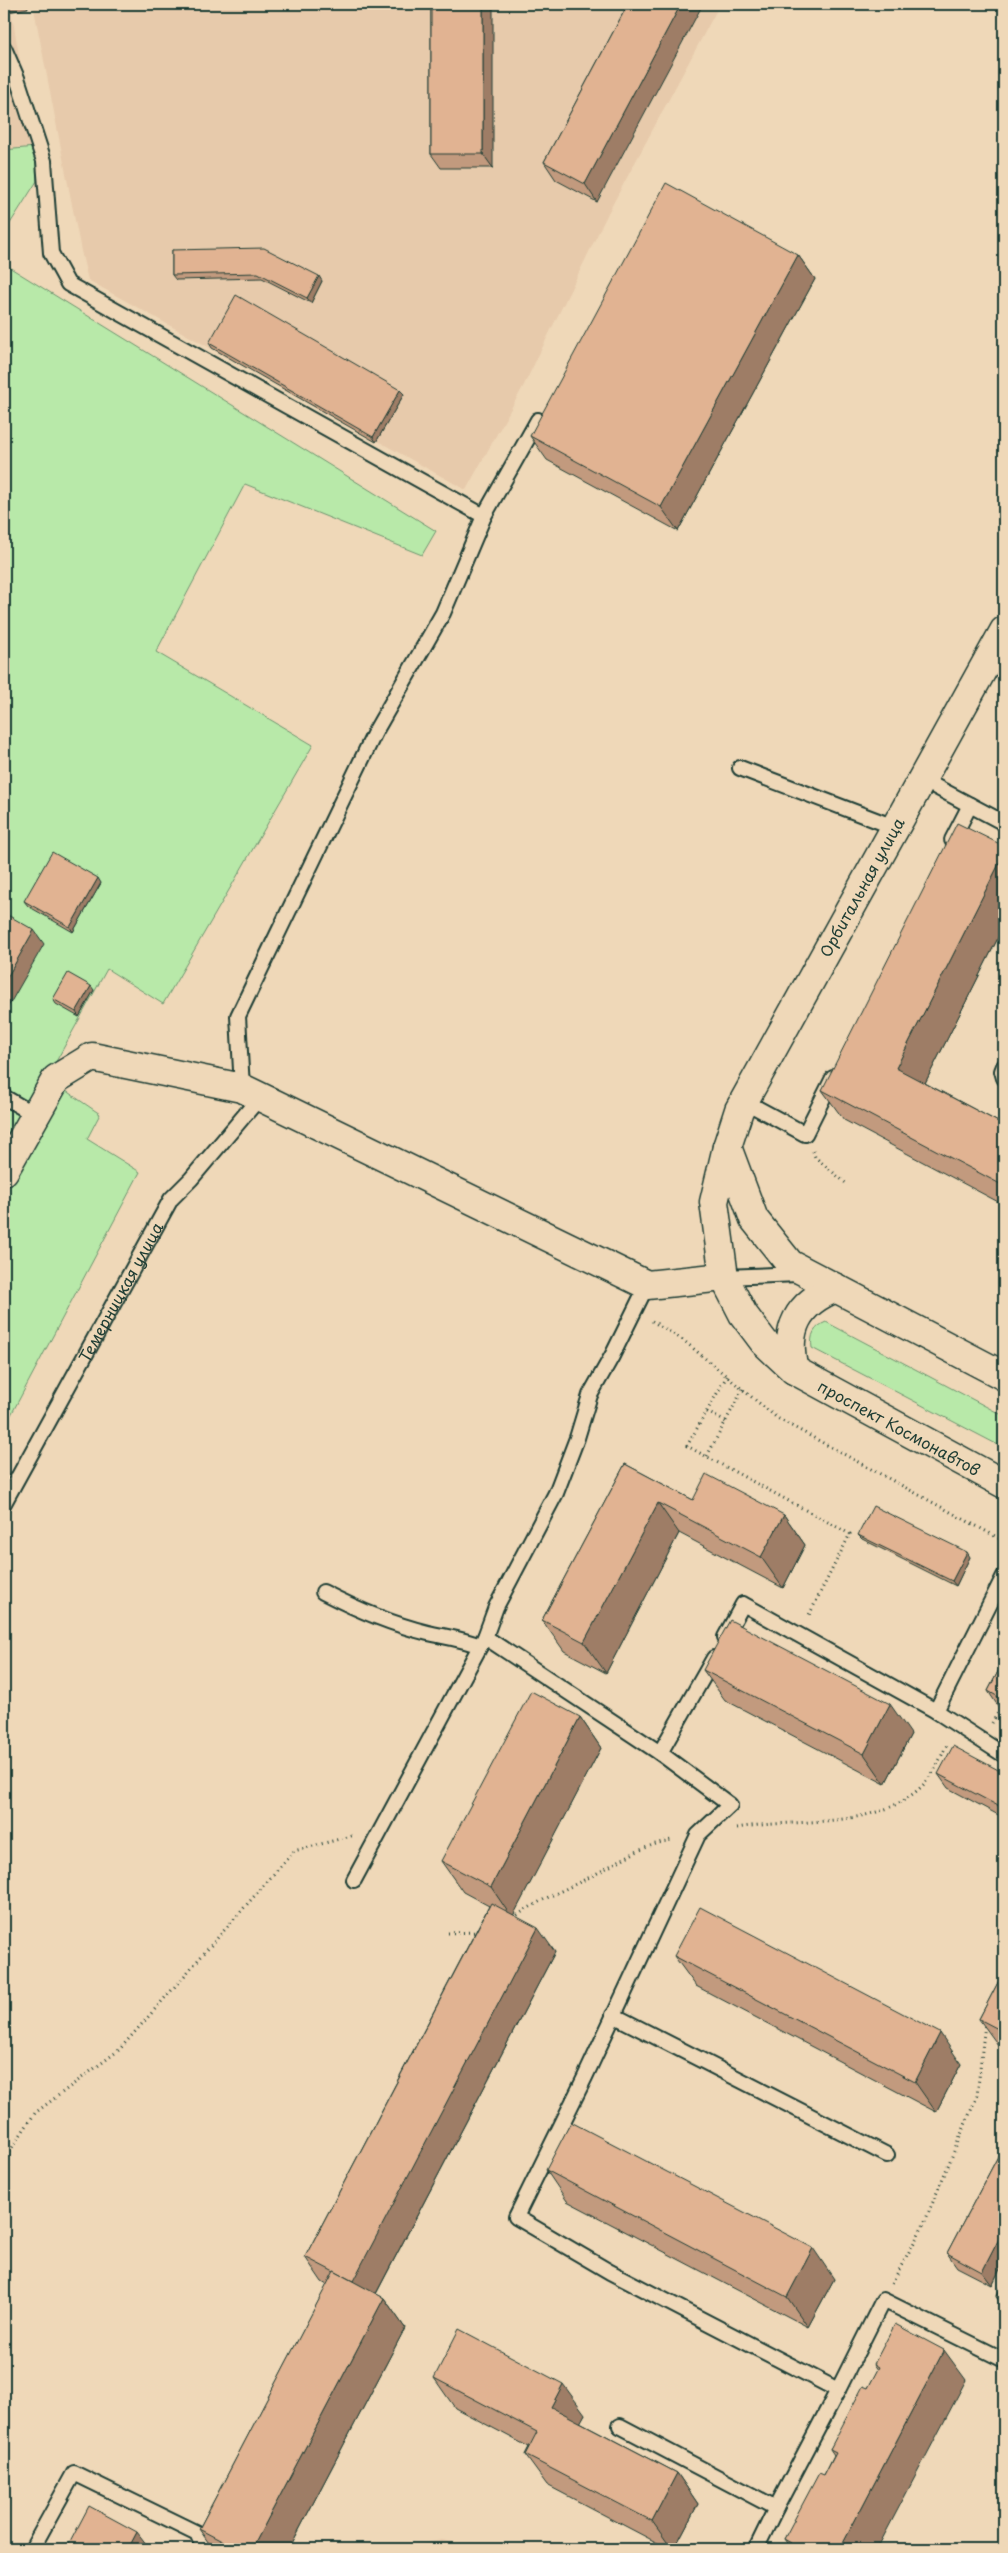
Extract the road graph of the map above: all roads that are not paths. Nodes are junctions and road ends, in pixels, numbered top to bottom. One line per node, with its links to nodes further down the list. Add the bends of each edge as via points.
1 (4, 48): 3 (lane, via 44,161 51,253 68,284)
2 (546, 406): 3 (lane)
3 (484, 516): 14 (lane, via 443,613 375,732 238,1016)
4 (1004, 631): 6 (main road, Орбитальная улица)
5 (740, 768): 9 (lane)
6 (921, 779): 7 (lane); 9 (main road, Орбитальная улица)
7 (970, 805): 8 (lane); 10 (lane)
8 (1004, 823)
9 (894, 827): 16 (main road, Орбитальная улица)
10 (948, 850)
11 (840, 1063): 16 (lane, via 805,1134)
12 (1004, 1066): 13 (lane)
13 (1004, 1078)
14 (251, 1092): 17 (main road, via 92,1057 56,1079); 22 (main road); 27 (lane, Темерницкая улица, via 191,1179 171,1199)
15 (4, 1097): 17 (lane)
16 (744, 1101): 18 (main road, Орбитальная улица)
17 (35, 1115): 19 (main road)
18 (727, 1147): 20 (main road, via 754,1219 790,1264); 21 (main road, проспект Космонавтов, via 714,1202)
19 (4, 1171)
20 (808, 1274): 21 (lane); 23 (main road)
21 (724, 1276): 22 (main road); 24 (main road, проспект Космонавтов, via 743,1314 764,1342)
22 (647, 1285): 30 (lane, via 590,1395 556,1493 496,1606)
23 (836, 1288): 24 (main road, via 819,1295 796,1320 790,1353); 25 (main road)
24 (794, 1370): 26 (main road, проспект Космонавтов)
25 (1004, 1376)
26 (1004, 1484)
27 (4, 1503)
28 (1004, 1576): 31 (lane)
29 (322, 1592): 30 (lane, via 390,1622 427,1633)
30 (482, 1642): 32 (lane); 34 (lane)
31 (936, 1711): 32 (lane, via 743,1604); 33 (lane)
32 (660, 1753): 35 (lane, via 730,1805 698,1835)
33 (1004, 1755)
34 (354, 1880)
35 (613, 2015): 36 (lane); 38 (lane, via 516,2217 610,2272)
36 (887, 2155)
37 (1004, 2360): 38 (lane, via 883,2300)
38 (838, 2390): 40 (lane)
39 (620, 2426): 40 (lane)
40 (776, 2508): 43 (lane)
41 (32, 2549): 42 (lane, via 74,2473 197,2533)
42 (204, 2549)
43 (756, 2549)

